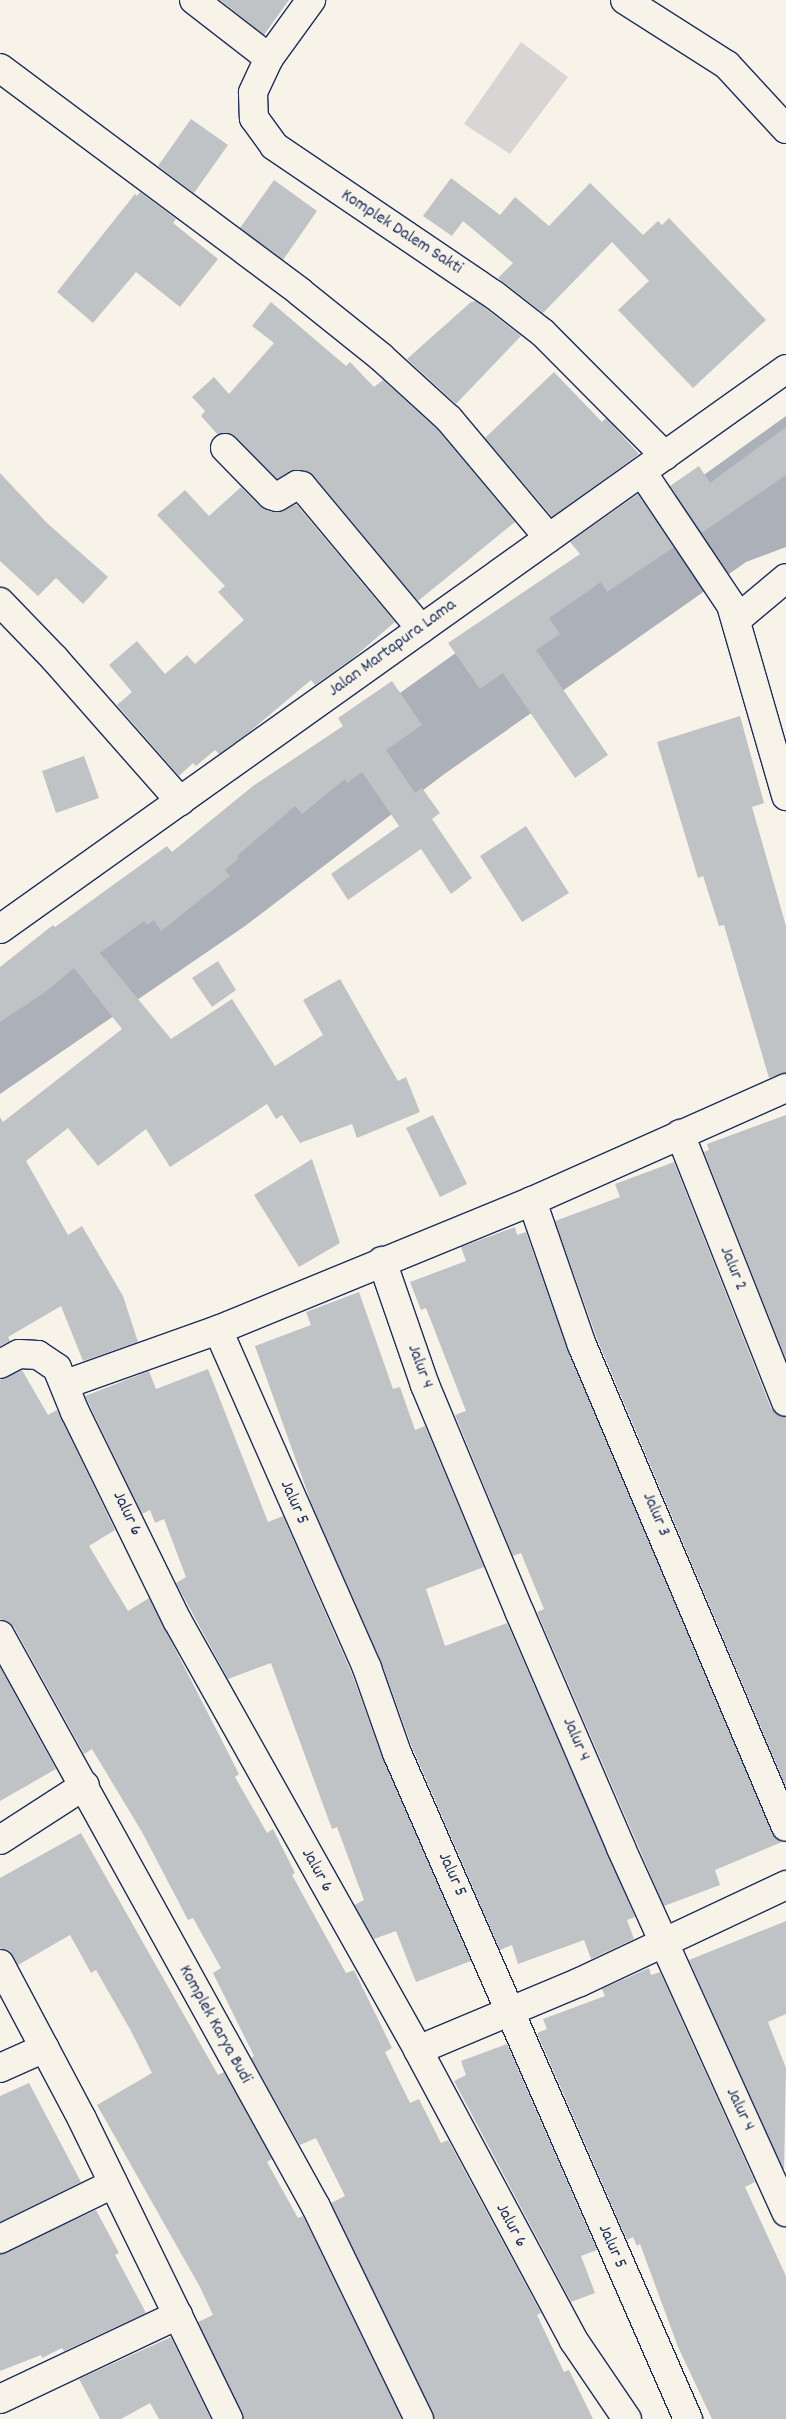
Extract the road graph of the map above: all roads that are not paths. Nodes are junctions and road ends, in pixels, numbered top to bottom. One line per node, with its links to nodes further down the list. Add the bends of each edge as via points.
1 (194, 0): 4 (street)
2 (311, 0): 4 (street, Komplek Dalem Sakti)
3 (625, 0): 6 (street, via 727,65)
4 (268, 58): 9 (street, Komplek Dalem Sakti, via 253,93 254,118 274,146 493,294 543,333)
5 (0, 68): 11 (street, via 300,292 381,357 449,419)
6 (786, 129)
7 (786, 369): 9 (street, Jalan Martapura Lama)
8 (226, 448): 15 (street, via 270,495 277,497 296,485 302,486)
9 (665, 456): 10 (street, Jalan Martapura Lama)
10 (650, 483): 11 (street, Jalan Martapura Lama); 14 (street)
11 (549, 538): 15 (street, Jalan Martapura Lama)
12 (786, 578): 14 (street)
13 (0, 602): 18 (street)
14 (733, 612): 16 (street)
15 (422, 629): 18 (street, Jalan Martapura Lama)
16 (778, 740): 17 (street)
17 (786, 796)
18 (180, 801): 19 (street, Jalan Martapura Lama)
19 (0, 929)
20 (786, 1088): 21 (street)
21 (680, 1134): 22 (street); 27 (street, Jalur 2)
22 (532, 1201): 23 (street); 30 (street, Jalur 3, via 582,1345)
23 (382, 1261): 24 (street); 33 (street, Jalur 4, via 425,1385)
24 (218, 1330): 26 (street); 35 (street, Jalur 5, via 367,1668 397,1753)
25 (0, 1364): 26 (street, Jalur 6, via 19,1354 38,1354 58,1368)
26 (66, 1384): 37 (street, Jalur 6, via 75,1412 177,1620)
27 (786, 1402)
28 (0, 1635): 29 (street, Komplek Karya Budi)
29 (85, 1785): 31 (street); 45 (street, Komplek Karya Budi, via 172,1951 316,2207)
30 (786, 1827)
31 (0, 1840)
32 (786, 1885): 33 (street)
33 (664, 1940): 35 (street, via 580,1982); 40 (street, Jalur 4)
34 (0, 1964): 36 (street)
35 (511, 2010): 37 (street); 47 (street, Jalur 5, via 613,2252)
36 (45, 2048): 38 (street); 39 (street)
37 (418, 2050): 46 (street, Jalur 6, via 569,2332)
38 (0, 2068)
39 (113, 2184): 41 (street); 42 (street)
40 (786, 2212)
41 (0, 2240)
42 (178, 2314): 43 (street); 44 (street)
43 (0, 2399)
44 (228, 2419)
45 (419, 2419)
46 (627, 2419)
47 (688, 2419)

